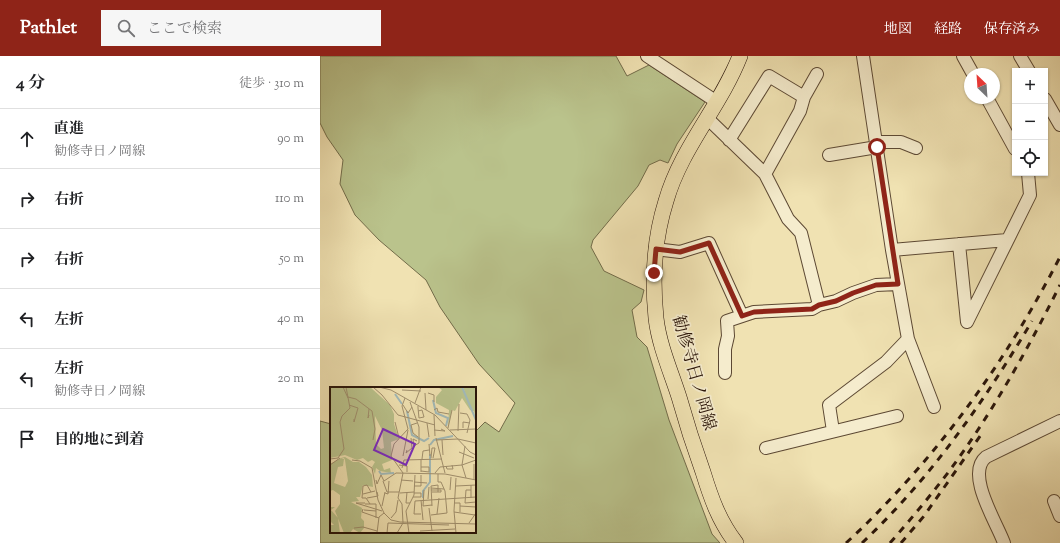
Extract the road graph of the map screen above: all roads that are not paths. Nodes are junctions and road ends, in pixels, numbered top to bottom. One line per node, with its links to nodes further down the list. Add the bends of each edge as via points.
1 (647, 56): 10 (street)
2 (740, 56): 10 (main road, 勧修寺日ノ岡線)
3 (865, 56): 17 (street)
4 (963, 56): 6 (street)
5 (1022, 56): 7 (street)
6 (970, 68)
7 (1028, 68)
8 (817, 74): 9 (street)
9 (804, 97): 15 (street, via 769,76); 20 (street, via 800,111)
10 (717, 102): 13 (main road, 勧修寺日ノ岡線)
11 (990, 104): 16 (street)
12 (1048, 104): 14 (street)
13 (707, 118): 15 (street); 24 (main road, 勧修寺日ノ岡線, via 674,177)
14 (1059, 120)
15 (729, 140): 20 (street)
16 (1012, 144)
17 (877, 145): 18 (street, via 901,142); 19 (street); 25 (street)
18 (916, 148)
19 (829, 155)
20 (765, 174): 27 (street, via 788,219 801,233)
21 (1028, 176): 22 (street, via 1030,195)
22 (1006, 240): 23 (street); 23 (street, via 967,322)
23 (959, 244): 25 (street)
24 (656, 249): 28 (street, via 680,252 709,243); 38 (main road, 勧修寺日ノ岡線, via 655,307 661,341 715,508)
25 (892, 250): 26 (street)
26 (898, 284): 27 (street, via 876,285); 29 (street)
27 (819, 305): 28 (street, via 812,309 754,312)
28 (742, 316): 30 (street, via 727,321)
29 (908, 339): 31 (street); 34 (street, via 886,362 829,405)
30 (725, 373)
31 (934, 407)
32 (897, 416): 34 (street)
33 (1060, 421): 39 (street, via 986,457 980,464 982,491)
34 (833, 431): 35 (street)
35 (766, 448)
36 (1054, 501): 37 (street)
37 (1060, 516)
38 (736, 543)
39 (1004, 543)

